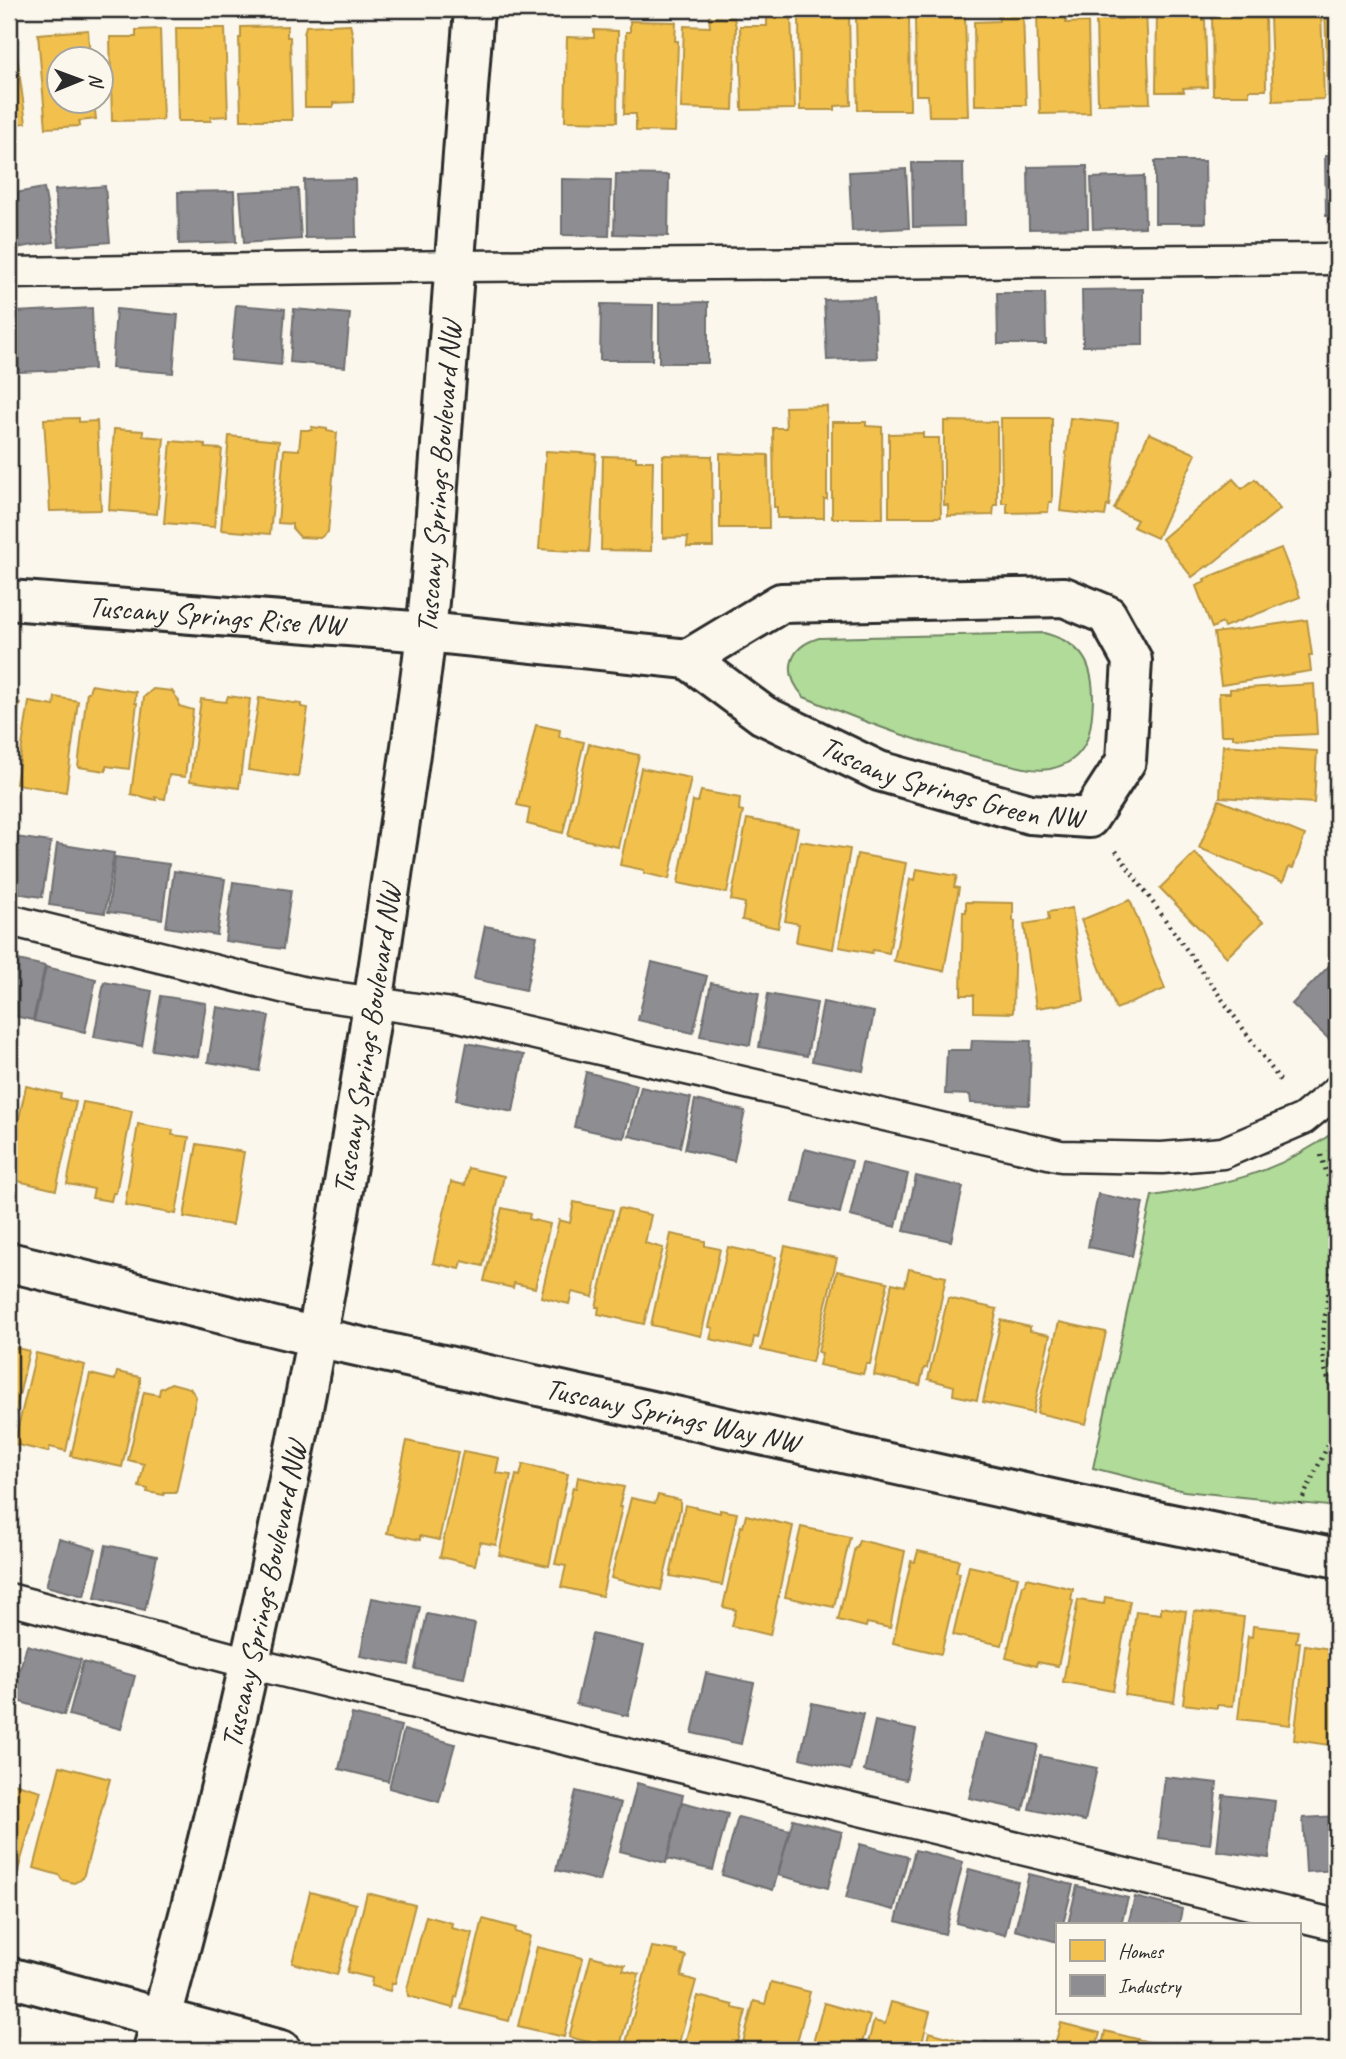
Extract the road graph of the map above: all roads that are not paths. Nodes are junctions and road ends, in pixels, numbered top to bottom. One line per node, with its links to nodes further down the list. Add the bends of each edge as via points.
1 (474, 9): 3 (street, Tuscany Springs Boulevard NW)
2 (1337, 259): 3 (lane)
3 (456, 266): 4 (lane); 6 (street, Tuscany Springs Boulevard NW)
4 (9, 273)
5 (9, 600): 6 (street, Tuscany Springs Rise NW)
6 (426, 632): 7 (street); 9 (street, Tuscany Springs Boulevard NW)
7 (688, 659): 7 (street, Tuscany Springs Green NW, via 781,603 1064,597 1107,615 1132,660 1126,761 1089,818 1030,814 879,771 763,715)
8 (9, 920): 9 (lane, via 306,993)
9 (373, 1003): 10 (lane, via 445,1013 1061,1156 1162,1158 1223,1153 1303,1119); 12 (street, Tuscany Springs Boulevard NW)
10 (1337, 1091)
11 (9, 1262): 12 (street, Tuscany Springs Way NW)
12 (316, 1337): 13 (street, Tuscany Springs Way NW); 15 (street, Tuscany Springs Boulevard NW)
13 (1337, 1558)
14 (9, 1599): 15 (lane)
15 (249, 1663): 16 (lane); 18 (street, Tuscany Springs Boulevard NW)
16 (1337, 1925)
17 (9, 1977): 18 (street)
18 (158, 2035): 19 (street)
19 (281, 2050)

